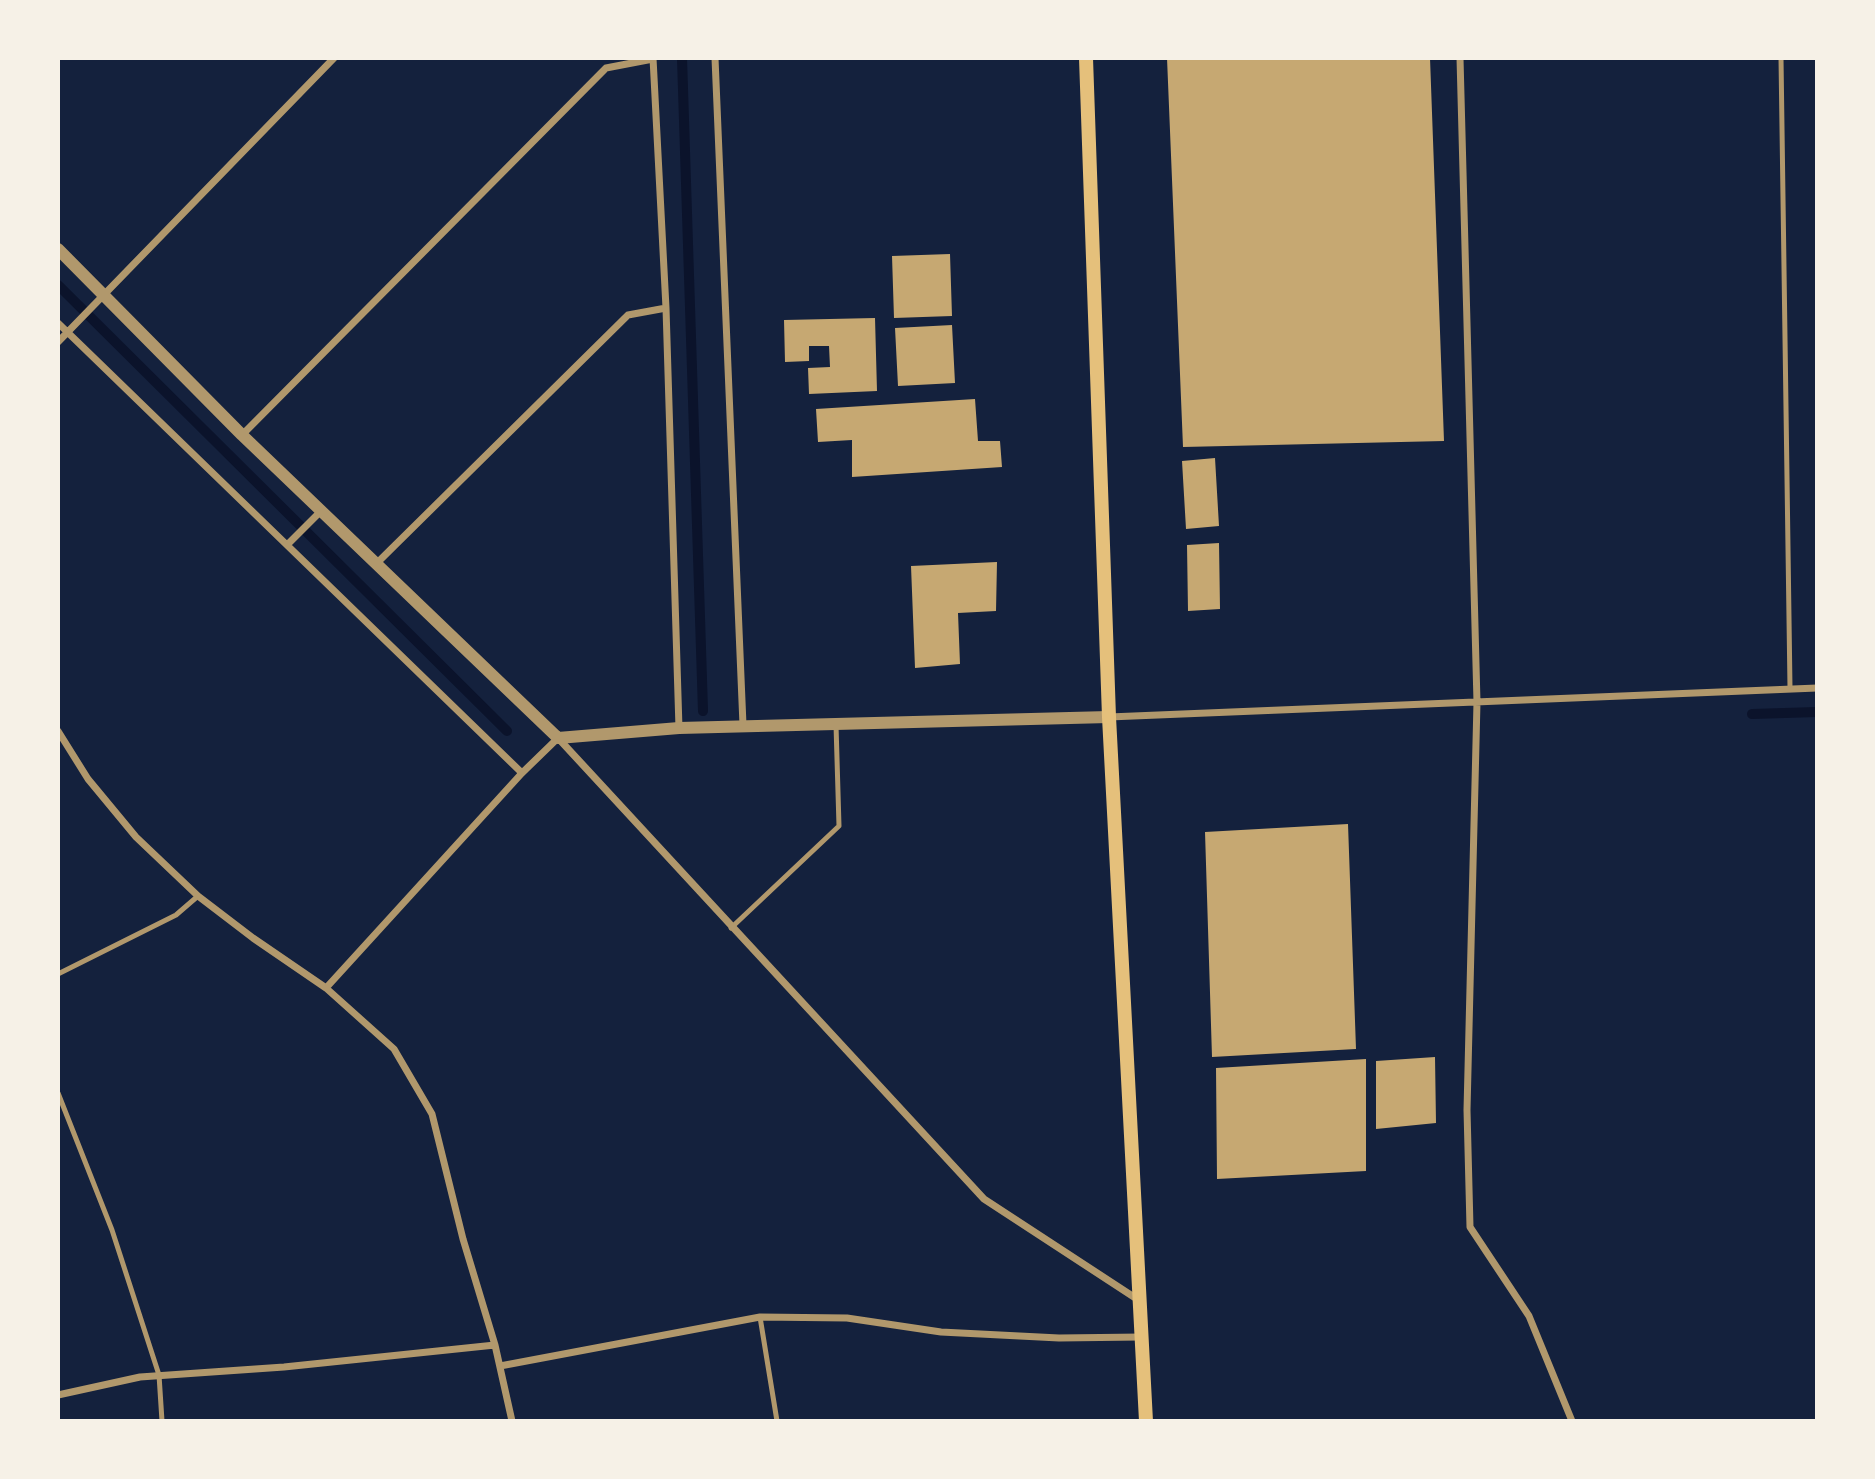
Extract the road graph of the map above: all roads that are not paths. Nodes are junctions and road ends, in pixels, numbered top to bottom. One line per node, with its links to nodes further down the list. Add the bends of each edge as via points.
1 (334, 58): 8 (street)
2 (653, 58): 9 (street); 13 (street, via 606,68)
3 (715, 58): 22 (street)
4 (1086, 58): 20 (main road)
5 (1460, 58): 19 (street)
6 (1781, 58): 17 (lane)
7 (58, 249): 8 (street)
8 (103, 295): 11 (street); 13 (street)
9 (666, 308): 16 (street, via 628,315); 23 (street)
10 (58, 323): 11 (street)
11 (67, 333): 12 (street); 15 (street)
12 (58, 342)
13 (242, 435): 14 (street)
14 (321, 511): 15 (street); 16 (street)
15 (287, 545): 26 (street)
16 (375, 565): 25 (street)
17 (1790, 688): 18 (street); 19 (street)
18 (1817, 688)
19 (1477, 702): 20 (street); 43 (street, via 1467,1110 1470,1227 1529,1316)
20 (1109, 717): 21 (street); 32 (main road)
21 (836, 723): 22 (street); 28 (lane, via 839,825)
22 (743, 725): 23 (street)
23 (679, 727): 25 (street)
24 (58, 731): 27 (street, via 88,779 136,837)
25 (558, 738): 26 (street); 28 (street)
26 (523, 773): 30 (street)
27 (198, 896): 29 (lane, via 176,915); 30 (street)
28 (731, 928): 32 (street, via 984,1199)
29 (58, 974)
30 (326, 988): 35 (street, via 394,1049 432,1114)
31 (58, 1093): 37 (lane, via 111,1230)
32 (1140, 1301): 34 (main road)
33 (760, 1317): 34 (street, via 847,1318 954,1333); 36 (street); 41 (lane)
34 (1142, 1337): 42 (main road)
35 (495, 1345): 36 (street); 37 (street)
36 (500, 1366): 40 (street)
37 (159, 1375): 38 (street); 39 (lane)
38 (58, 1395)
39 (162, 1421)
40 (512, 1421)
41 (777, 1421)
42 (1146, 1421)
43 (1572, 1421)

